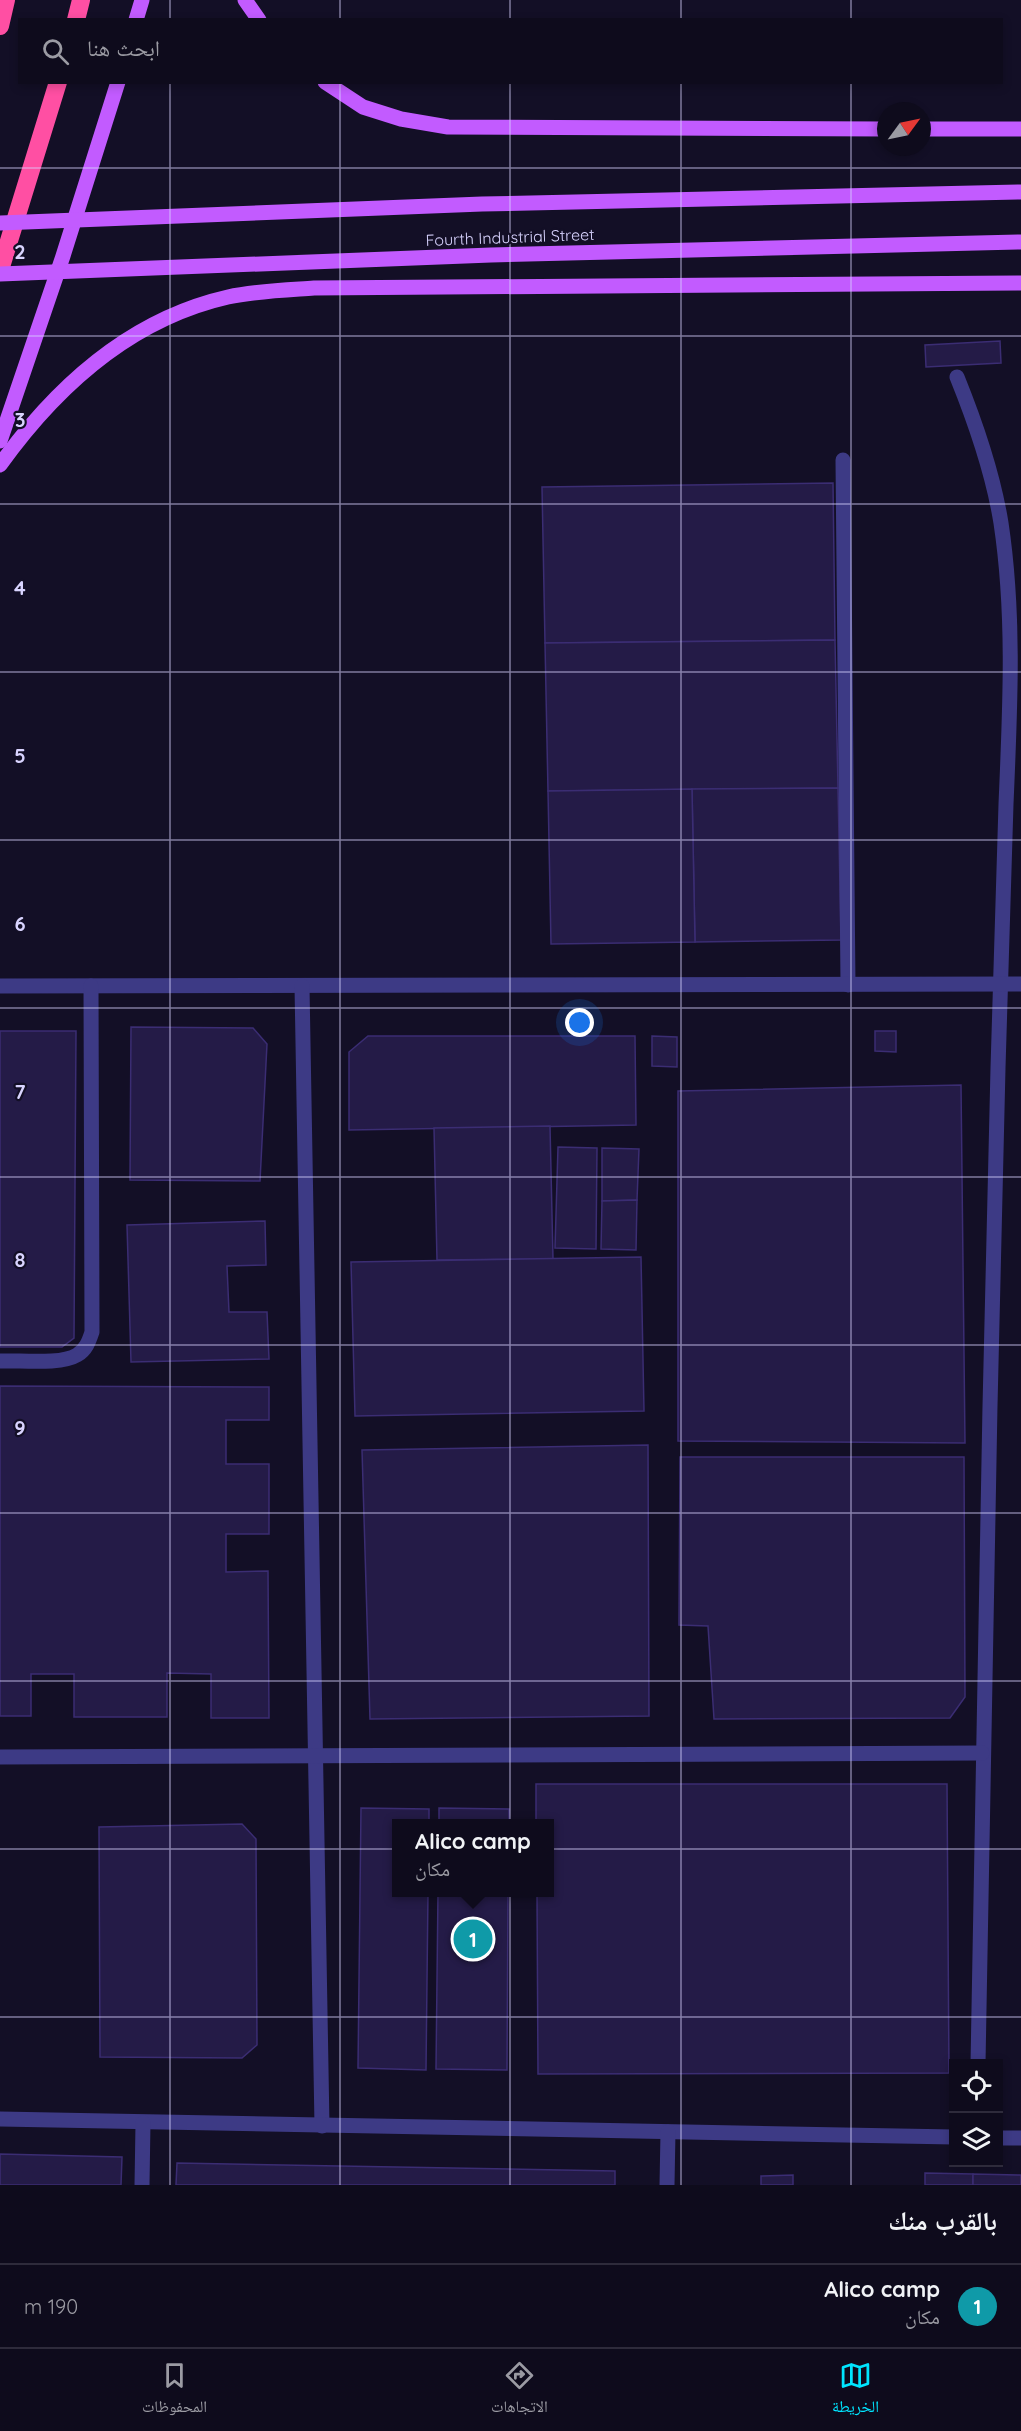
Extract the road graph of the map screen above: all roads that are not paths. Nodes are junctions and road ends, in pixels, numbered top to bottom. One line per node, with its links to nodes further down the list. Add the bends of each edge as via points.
1 (6, 0): 8 (highway)
2 (81, 0): 5 (highway)
3 (142, 0): 6 (main road)
4 (245, 0): 7 (main road)
5 (76, 18)
6 (137, 18)
7 (258, 18)
8 (0, 26)
9 (57, 84): 18 (highway)
10 (117, 84): 21 (main road)
11 (328, 84): 12 (main road, via 363,107 448,127)
12 (877, 129)
13 (931, 129): 14 (main road)
14 (1021, 129)
15 (1021, 192): 16 (main road, Fourth Industrial Street, bridge, via 482,204)
16 (0, 223)
17 (1021, 242): 18 (main road, Fourth Industrial Street, bridge)
18 (0, 272)
19 (1021, 283): 23 (main road, via 314,288 226,298 180,312 105,354 39,415)
20 (957, 377): 24 (street, via 976,424 1001,523 1009,615)
21 (0, 441)
22 (843, 460): 27 (street)
23 (0, 465)
24 (1014, 802): 25 (street)
25 (1000, 984): 26 (street); 27 (street); 32 (street)
26 (1021, 984)
27 (848, 985): 30 (street)
28 (0, 986): 29 (street)
29 (91, 986): 30 (street); 31 (street, via 92,1332 88,1345 77,1356 63,1360)
30 (302, 987): 33 (street)
31 (0, 1360)
32 (982, 1753): 33 (street); 35 (street)
33 (316, 1756): 34 (street); 38 (street)
34 (0, 1757)
35 (978, 2059)
36 (0, 2119): 37 (street)
37 (143, 2123): 38 (street); 43 (street)
38 (322, 2126): 39 (street)
39 (668, 2132): 40 (street); 44 (street)
40 (949, 2137)
41 (1003, 2138): 42 (street)
42 (1021, 2138)
43 (142, 2185)
44 (667, 2185)

